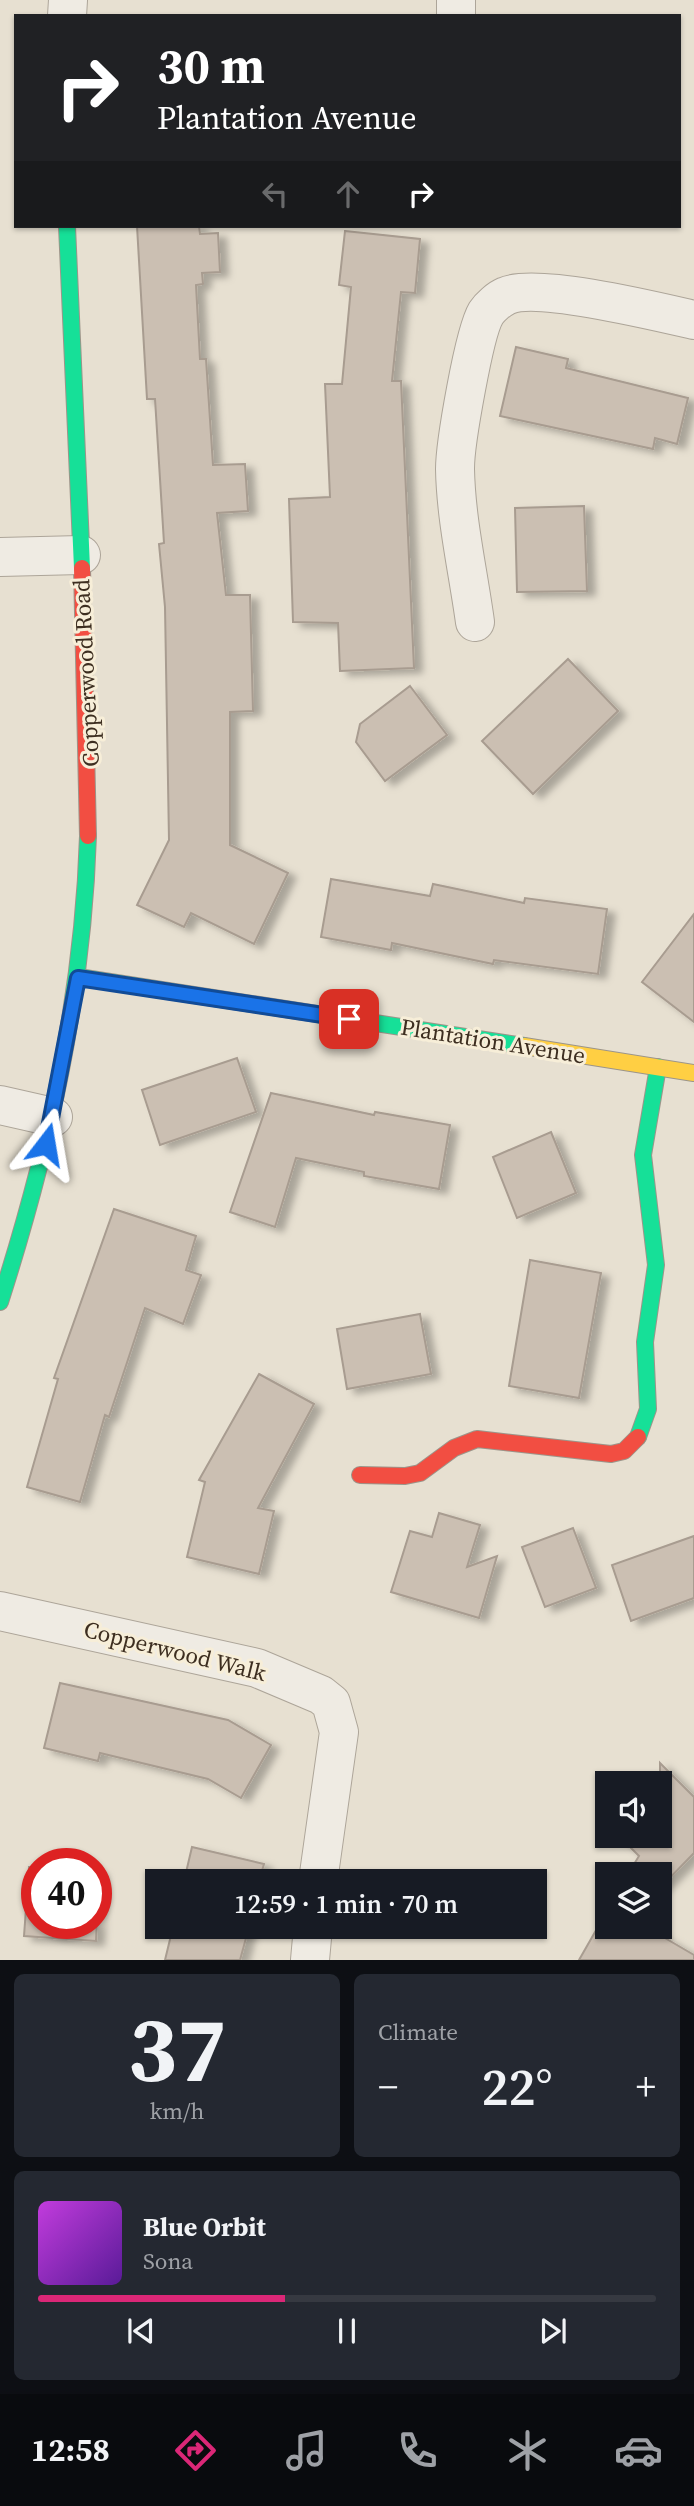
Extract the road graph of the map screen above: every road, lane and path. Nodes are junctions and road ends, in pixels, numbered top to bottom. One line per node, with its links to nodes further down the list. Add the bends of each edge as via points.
1 (67, 228): 3 (street, Copperwood Road)
2 (694, 320): 5 (street, via 541,293 506,295 489,308 479,329 456,449 456,488)
3 (81, 555): 4 (street); 6 (street, Copperwood Road, via 91,783)
4 (0, 557)
5 (475, 622)
6 (78, 978): 7 (street, Plantation Avenue); 10 (street, Copperwood Road)
7 (658, 1067): 8 (street, Plantation Avenue); 12 (street, via 643,1155 656,1265 645,1342 648,1409 636,1441 611,1454 477,1439 454,1448 420,1473)
8 (694, 1073)
9 (0, 1105): 10 (street)
10 (53, 1117): 11 (street, Copperwood Road)
11 (0, 1302)
12 (360, 1475)
13 (0, 1611): 14 (street, Copperwood Walk, via 257,1668 331,1703 340,1732)
14 (320, 1869)
15 (312, 1939): 16 (street)
16 (310, 1960)

